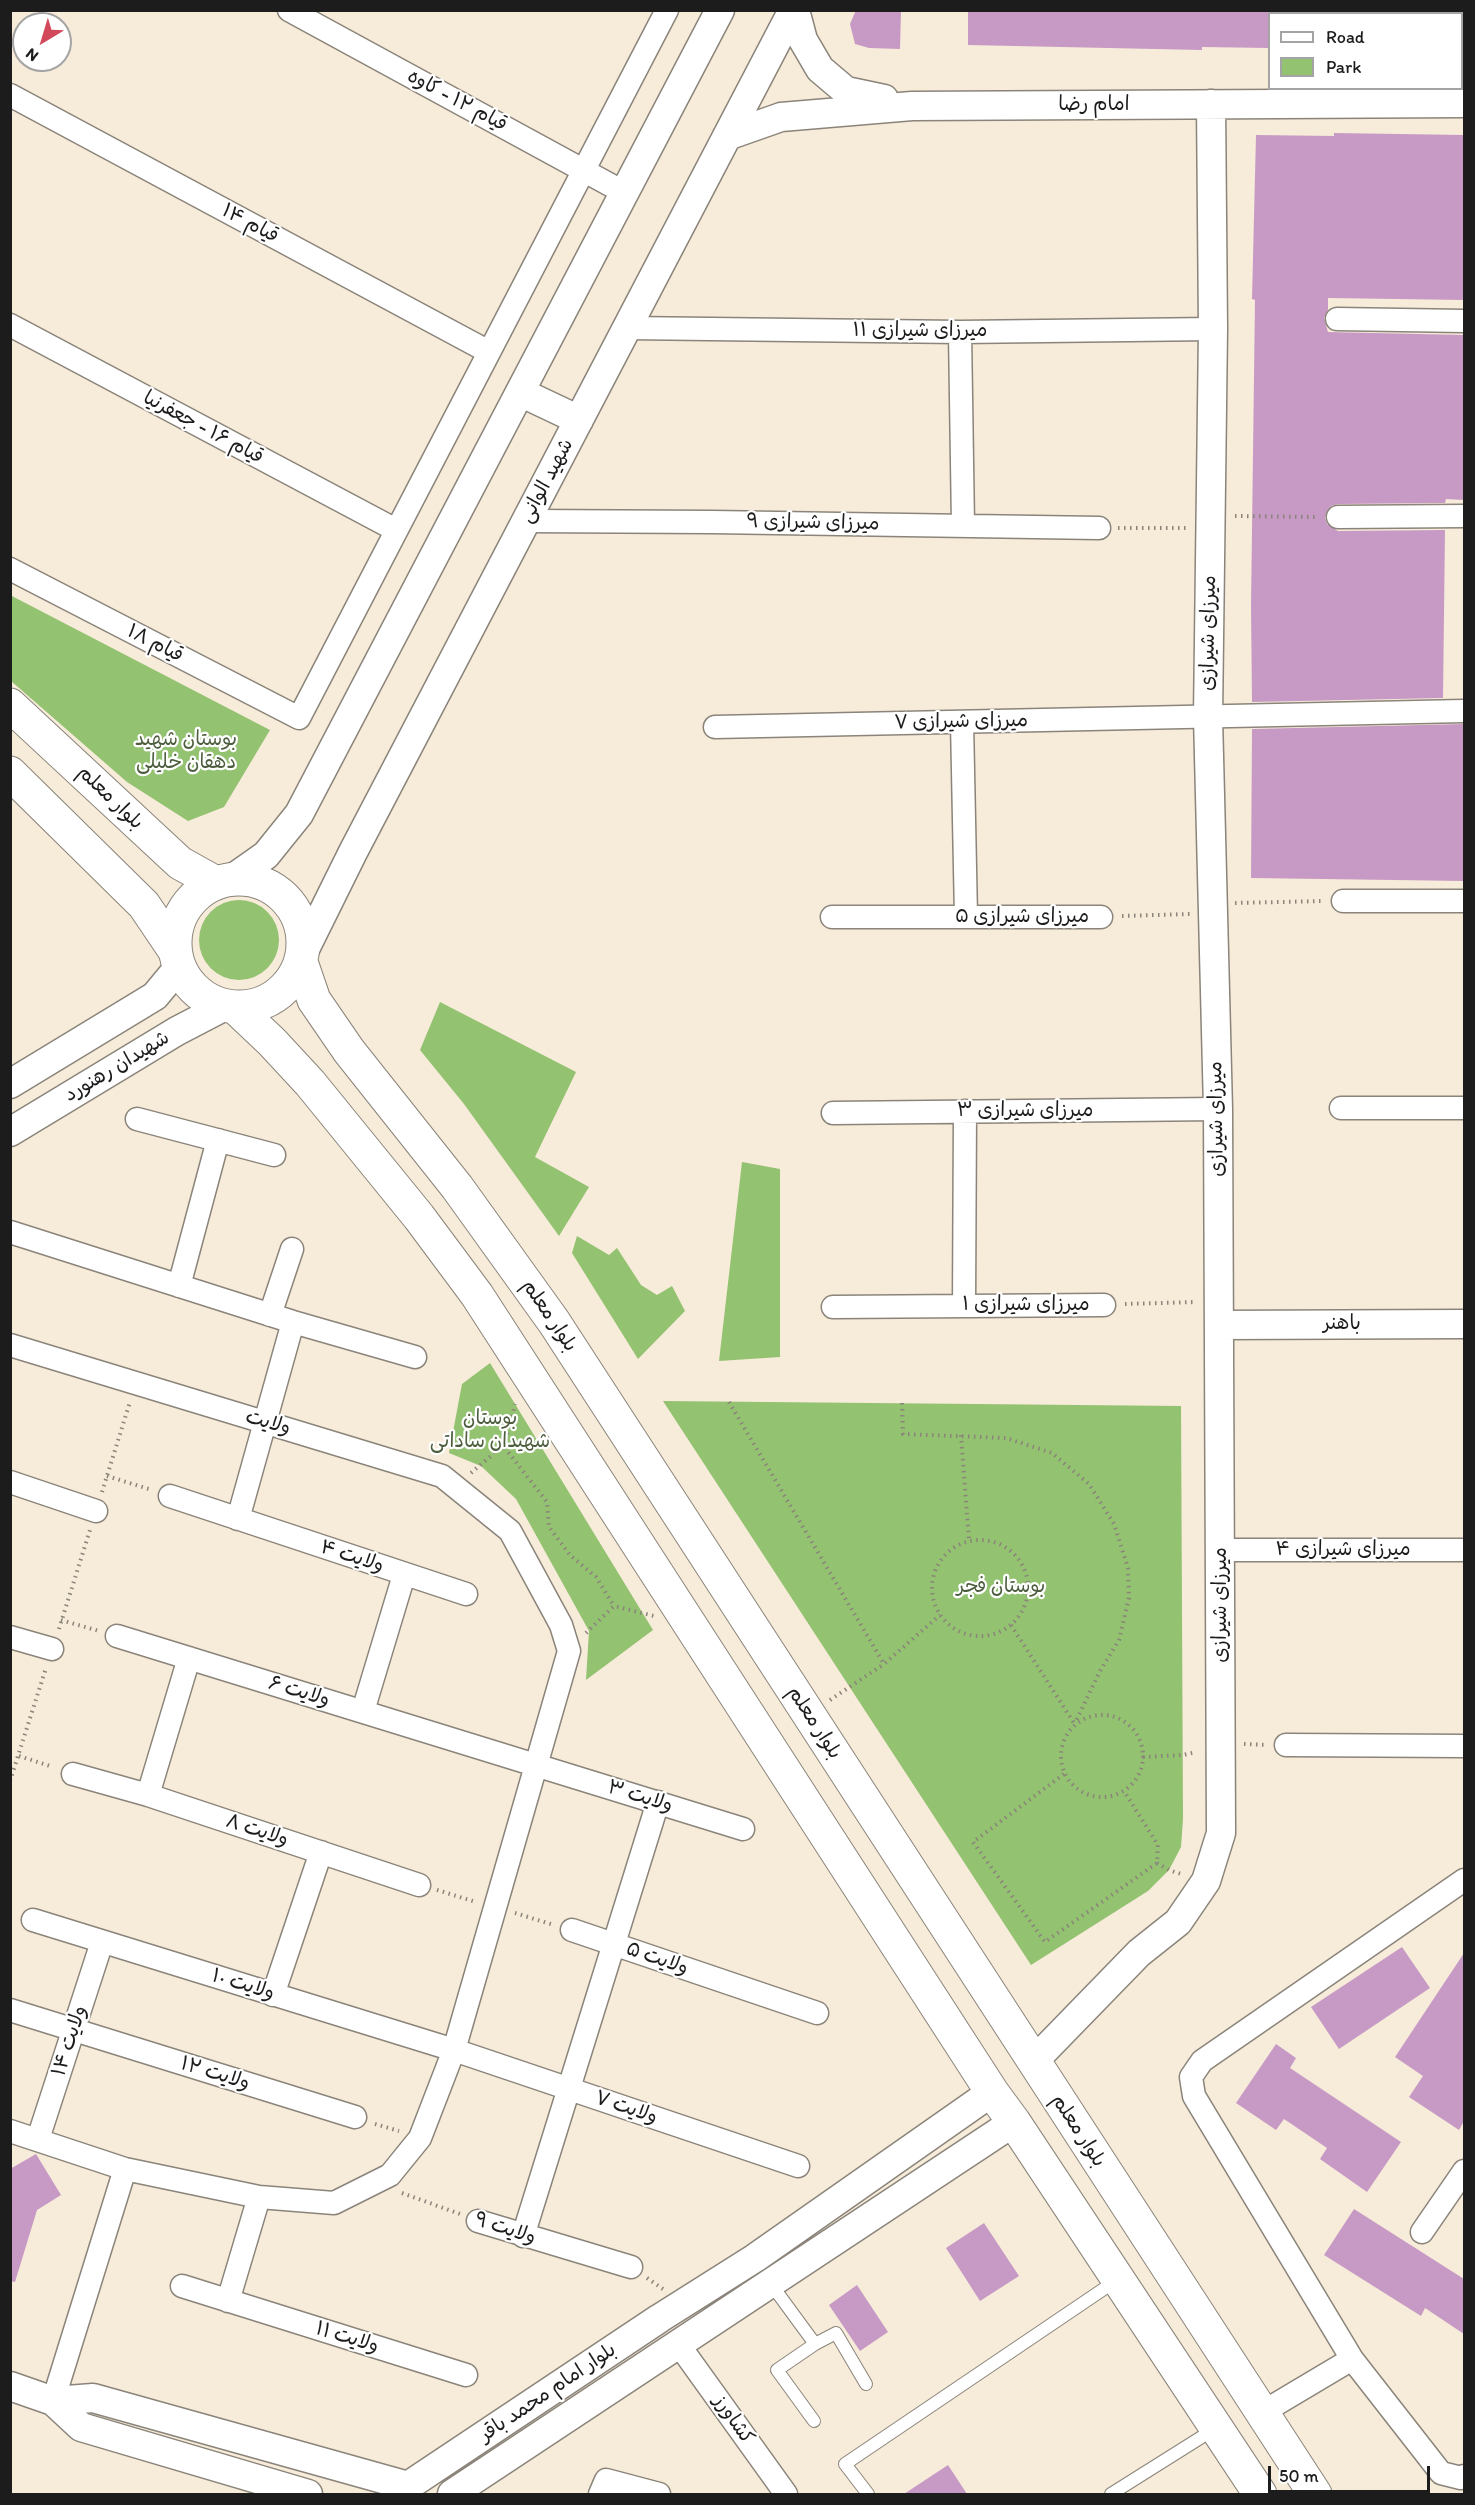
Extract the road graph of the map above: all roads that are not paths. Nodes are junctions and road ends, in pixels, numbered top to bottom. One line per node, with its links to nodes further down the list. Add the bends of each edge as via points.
1 (289, 10): 10 (street, قیام ۱۲ - کاوه)
2 (667, 10): 10 (street)
3 (720, 10): 11 (street)
4 (794, 10): 8 (street, via 802,40 820,69 846,91); 9 (street, شهید الوانی)
5 (10, 95): 18 (street, قیام ۱۴)
6 (1464, 103): 7 (street, امام رضا)
7 (1211, 104): 8 (street, امام رضا); 16 (street, میرزای شیرازی)
8 (912, 105): 9 (street, امام رضا, via 781,117)
9 (727, 136): 15 (street, شهید الوانی)
10 (584, 170): 11 (street, قیام ۱۲ - کاوه); 18 (street)
11 (625, 193): 19 (street)
12 (1337, 319): 13 (street)
13 (1464, 321)
14 (10, 325): 26 (street, قیام ۱۶ - جعفرنیا)
15 (627, 328): 17 (street, میرزای شیرازی ۱۱); 20 (street, شهید الوانی)
16 (1213, 329): 17 (street, میرزای شیرازی ۱۱); 30 (street, میرزای شیرازی)
17 (960, 332): 24 (street)
18 (489, 352): 26 (street)
19 (520, 392): 20 (street); 34 (street, via 299,814 266,855)
20 (579, 420): 23 (street, شهید الوانی)
21 (1464, 516): 22 (street)
22 (1338, 517)
23 (526, 521): 24 (street, میرزای شیرازی ۹); 40 (street, شهید الوانی)
24 (963, 526): 25 (street, میرزای شیرازی ۹)
25 (1100, 528)
26 (396, 530): 27 (street, قیام ۱۸, via 299,718)
27 (10, 569)
28 (10, 705): 34 (main road, بلوار معلم, via 180,863)
29 (1464, 711): 30 (street, میرزای شیرازی ۷)
30 (1208, 717): 31 (street, میرزای شیرازی ۷); 46 (street, میرزای شیرازی)
31 (962, 722): 32 (street, میرزای شیرازی ۷); 39 (street)
32 (715, 727)
33 (10, 773): 41 (main road, via 144,905)
34 (224, 881): 40 (main road, via 249,880 279,893 299,920); 41 (main road, via 189,903 176,934)
35 (1343, 901): 36 (street)
36 (1464, 901)
37 (1101, 916): 39 (street, میرزای شیرازی ۵)
38 (832, 917): 39 (street, میرزای شیرازی ۵)
39 (966, 917)
40 (302, 957): 42 (main road, via 290,984 278,995 247,1007); 98 (main road, بلوار معلم, via 314,1000 349,1051 517,1267)
41 (177, 959): 42 (main road, via 188,982 200,994 214,1003); 43 (street, شهیدان رهنورد, via 155,996)
42 (230, 1006): 50 (street, شهیدان رهنورد, via 177,1031); 100 (main road, via 302,1075 365,1149 477,1295)
43 (10, 1084)
44 (1341, 1108): 45 (street)
45 (1464, 1108)
46 (1218, 1109): 47 (street, میرزای شیرازی ۳); 59 (street, میرزای شیرازی)
47 (965, 1111): 48 (street, میرزای شیرازی ۳); 57 (street)
48 (833, 1113)
49 (137, 1119): 51 (street)
50 (10, 1132)
51 (218, 1140): 52 (street); 55 (street)
52 (274, 1155)
53 (10, 1232): 55 (street)
54 (292, 1249): 60 (street)
55 (179, 1286): 60 (street)
56 (1104, 1305): 57 (street, میرزای شیرازی ۱)
57 (964, 1306): 58 (street, میرزای شیرازی ۱)
58 (833, 1307)
59 (1219, 1314): 62 (street, باهنر); 70 (street, میرزای شیرازی)
60 (270, 1315): 61 (street)
61 (293, 1322): 64 (street); 65 (street)
62 (1464, 1324)
63 (10, 1345): 65 (street, ولایت)
64 (415, 1357)
65 (265, 1421): 69 (street); 81 (street, ولایت, via 442,1476 510,1531 561,1625 569,1651)
66 (10, 1482): 68 (street)
67 (170, 1496): 69 (street, ولایت ۴)
68 (96, 1511)
69 (238, 1519): 72 (street, ولایت ۴)
70 (1221, 1550): 71 (street, میرزای شیرازی ۴); 98 (street, میرزای شیرازی, via 1221,1833 1206,1881 1178,1922 1139,1953)
71 (1464, 1550)
72 (404, 1575): 73 (street, ولایت ۴); 78 (street)
73 (466, 1594)
74 (117, 1636): 77 (street, ولایت ۶)
75 (10, 1637): 76 (street)
76 (52, 1649)
77 (189, 1658): 78 (street, ولایت ۶); 83 (street)
78 (363, 1712): 81 (street, ولایت ۶)
79 (1286, 1745): 80 (street)
80 (1464, 1746)
81 (537, 1765): 84 (street, ولایت ۳); 97 (street)
82 (73, 1774): 83 (street, ولایت ۸)
83 (148, 1795): 86 (street, ولایت ۸)
84 (658, 1802): 85 (street, ولایت ۳); 92 (street)
85 (743, 1829)
86 (321, 1852): 88 (street, ولایت ۸); 93 (street)
87 (1464, 1880): 120 (street, via 1202,2061 1191,2078 1194,2096)
88 (419, 1885)
89 (33, 1920): 91 (street, ولایت ۱۰)
90 (572, 1930): 92 (street, ولایت ۵)
91 (102, 1942): 93 (street, ولایت ۱۰); 96 (street, ولایت ۱۴)
92 (615, 1944): 95 (street, ولایت ۵); 99 (street)
93 (273, 1995): 97 (street, ولایت ۱۰)
94 (10, 2010): 96 (street, ولایت ۱۲)
95 (817, 2013)
96 (74, 2030): 102 (street, ولایت ۱۲); 105 (street, ولایت ۱۴)
97 (454, 2050): 99 (street, ولایت ۷); 109 (street, via 420,2138 390,2175 334,2203)
98 (1033, 2062): 100 (main road); 101 (main road, بلوار معلم)
99 (569, 2089): 106 (street, ولایت ۷); 112 (street)
100 (992, 2092): 103 (main road); 129 (street, بلوار امام محمد باقر, via 755,2258)
101 (1055, 2096): 103 (main road); 125 (main road, بلوار معلم)
102 (355, 2117)
103 (1014, 2122): 114 (main road); 115 (street, بلوار امام محمد باقر)
104 (10, 2131): 105 (street)
105 (38, 2139): 107 (street)
106 (798, 2166)
107 (125, 2169): 109 (street); 124 (street)
108 (1464, 2171): 111 (street)
109 (259, 2198): 117 (street)
110 (478, 2221): 112 (street, ولایت ۹)
111 (1422, 2232)
112 (523, 2236): 113 (street, ولایت ۹)
113 (631, 2267)
114 (1118, 2279): 127 (main road); 135 (lane, via 845,2464)
115 (771, 2284): 118 (lane); 119 (street, بلوار امام محمد باقر)
116 (182, 2286): 117 (street, ولایت ۱۱)
117 (228, 2301): 121 (street, ولایت ۱۱)
118 (815, 2344): 122 (lane, via 836,2333); 126 (lane, via 777,2370)
119 (680, 2345): 131 (street, بلوار امام محمد باقر); 134 (street, کشاورز)
120 (1352, 2359): 125 (street); 128 (street, via 1441,2473)
121 (466, 2375)
122 (866, 2384)
123 (10, 2386): 124 (street, بلوار امام محمد باقر)
124 (53, 2401): 129 (street, بلوار امام محمد باقر, via 93,2398); 130 (street, بلوار امام محمد باقر, via 81,2427)
125 (1263, 2412): 138 (main road, بلوار معلم)
126 (814, 2421)
127 (1216, 2428): 136 (lane); 137 (main road)
128 (1464, 2476)
129 (407, 2490)
130 (308, 2494)
131 (452, 2494)
132 (600, 2494): 133 (street, via 606,2480)
133 (659, 2494)
134 (786, 2494)
135 (868, 2494)
136 (1111, 2494)
137 (1260, 2494)
138 (1315, 2494)

